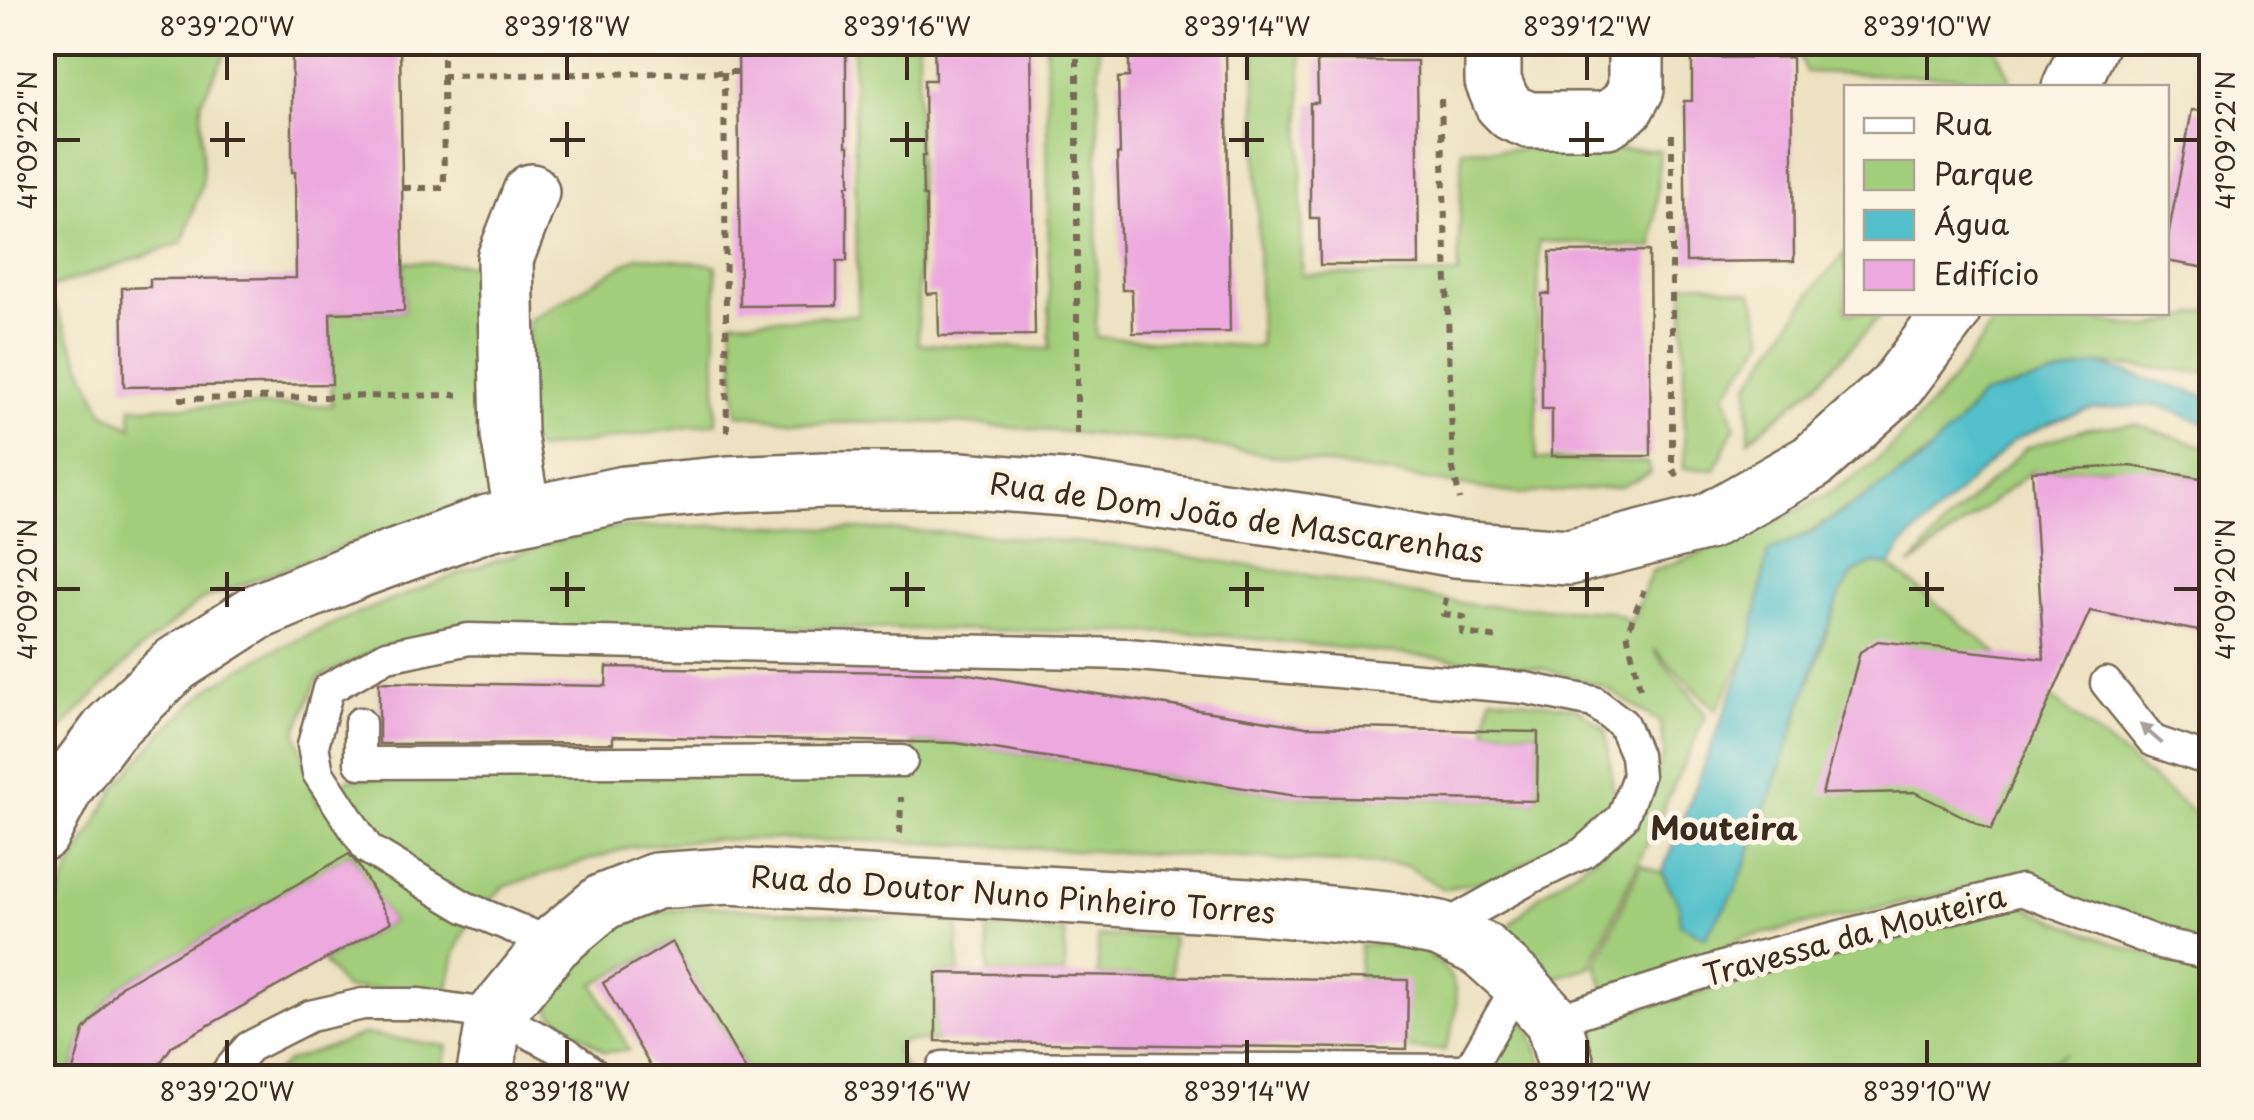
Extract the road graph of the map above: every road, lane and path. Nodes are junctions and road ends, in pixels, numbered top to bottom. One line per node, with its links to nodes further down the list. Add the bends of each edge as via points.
1 (443, 42): 8 (path)
2 (1077, 42): 18 (path)
3 (1496, 42): 4 (street, via 1494,81 1502,103 1529,120 1607,120 1626,107 1636,89)
4 (1636, 42)
5 (2091, 42): 10 (street)
6 (724, 72): 7 (path); 8 (path); 17 (path, via 727,437)
7 (738, 72)
8 (443, 76): 12 (path, via 444,188)
9 (1441, 81): 19 (path, via 1453,468)
10 (2071, 85)
11 (1672, 120): 21 (path, via 1672,468)
12 (403, 188)
13 (530, 192): 15 (street, via 506,259)
14 (1950, 315): 21 (street, Rua de Dom João de Mascarenhas, via 1895,388 1812,462)
15 (507, 395): 16 (path); 20 (street)
16 (179, 399)
17 (738, 447)
18 (1078, 489): 20 (street, Rua de Dom João de Mascarenhas, via 824,480 624,494); 21 (street, Rua de Dom João de Mascarenhas, via 1455,549 1569,557)
19 (1462, 508)
20 (526, 513): 30 (street, Rua de Dom João de Mascarenhas, via 257,612 176,664 110,728 66,786)
21 (1707, 522)
22 (1644, 588): 24 (path, via 1627,633)
23 (2106, 683): 26 (lane, one-way to 23, via 2197,756 2153,741)
24 (1641, 690)
25 (360, 723): 27 (lane, via 360,763)
26 (2212, 753)
27 (902, 761)
28 (901, 809): 29 (path)
29 (900, 830)
30 (42, 833)
31 (1440, 929): 32 (street, Rua do Doutor Nuno Pinheiro Torres, via 1250,906 728,876 656,880 603,902); 32 (lane, via 1583,853 1622,816 1638,776 1636,755 1622,724 1594,702 1536,690 1126,654 469,639 387,656 328,689 313,745 318,773 368,849 465,907); 34 (street, Rua do Doutor Nuno Pinheiro Torres, via 1481,949)
32 (552, 944): 35 (street, Rua do Doutor Nuno Pinheiro Torres)
33 (2212, 954): 34 (lane, Travessa da Mouteira, via 2162,944 2021,890 1734,963)
34 (1536, 1002): 36 (lane, via 1469,1070); 40 (street)
35 (495, 1015): 37 (lane, via 363,1004 310,1016 249,1047); 38 (street, Rua do Doutor Nuno Pinheiro Torres); 39 (lane)
36 (943, 1067)
37 (222, 1078)
38 (484, 1078)
39 (598, 1078)
40 (1570, 1078)

